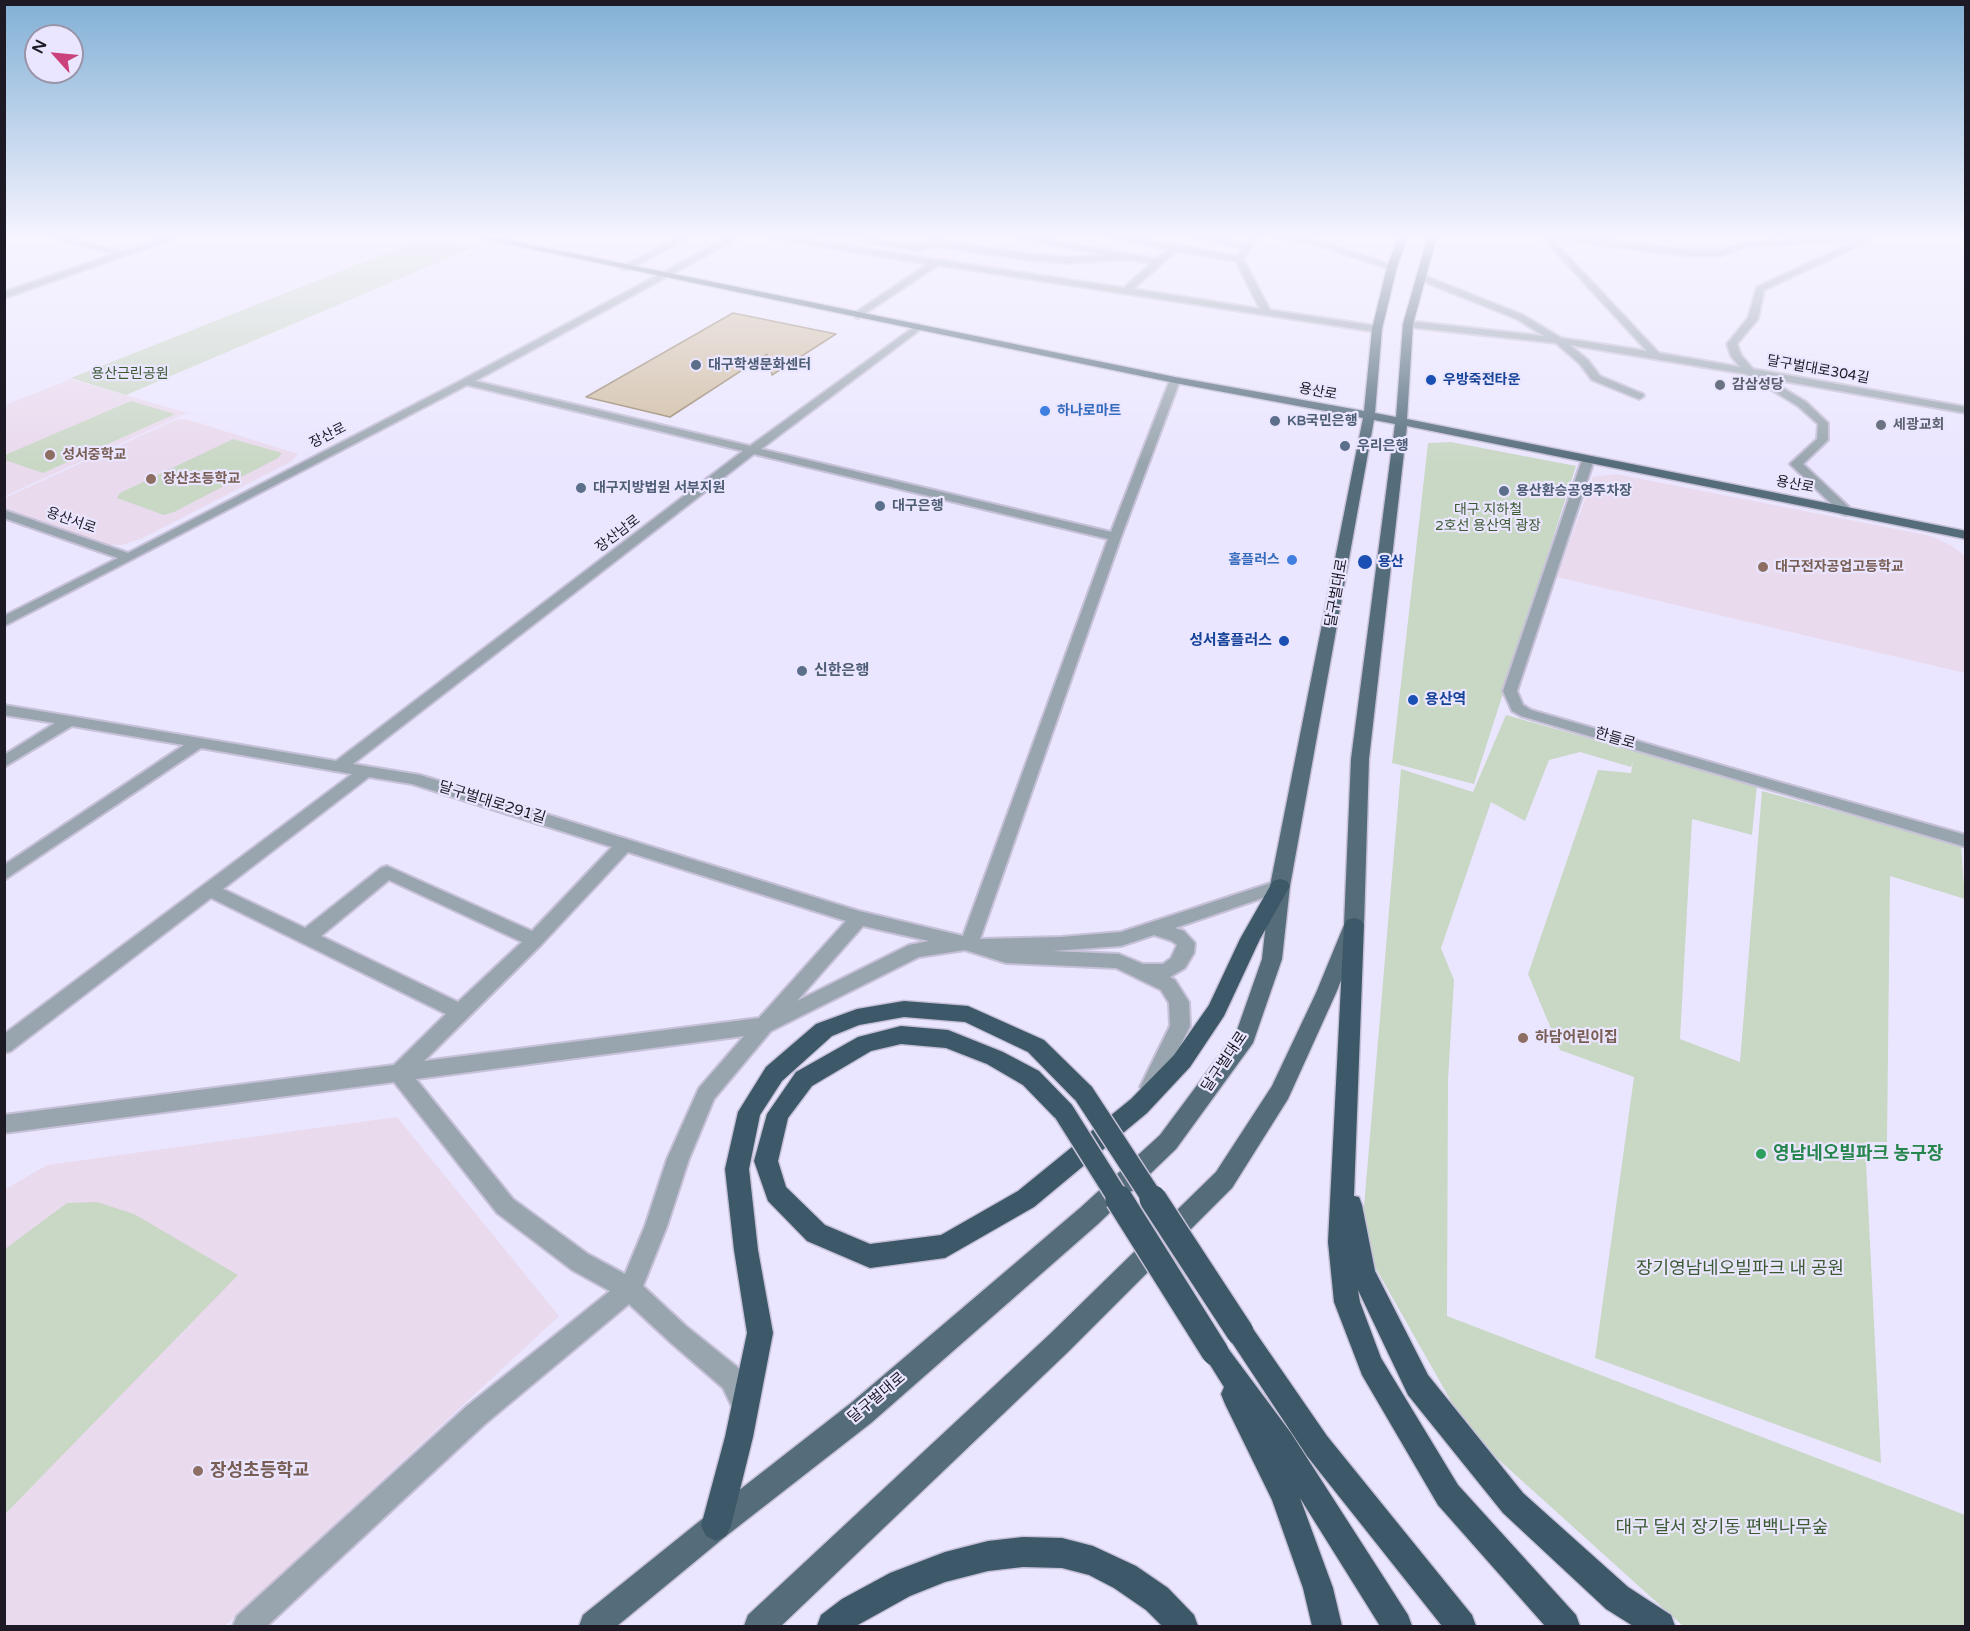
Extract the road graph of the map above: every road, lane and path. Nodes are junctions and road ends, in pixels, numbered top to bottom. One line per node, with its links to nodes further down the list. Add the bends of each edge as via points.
1 (597, 312): 18 (street, 장산로)
2 (844, 312): 10 (main road, 용산로)
3 (862, 312): 10 (street)
4 (1266, 312): 13 (street)
5 (1381, 312): 13 (main road, 달구벌대로)
6 (1411, 312): 11 (main road)
7 (1508, 312): 14 (street, 달구벌대로304길)
8 (1616, 312): 15 (street)
9 (1755, 312): 16 (street, via 1753,320 1732,344 1736,356)
10 (858, 315): 12 (main road, 용산로)
11 (1408, 324): 14 (street); 22 (main road)
12 (918, 327): 17 (main road, 용산로); 23 (street, 장산남로)
13 (1377, 329): 21 (main road, 달구벌대로)
14 (1560, 341): 15 (street, 달구벌대로304길); 19 (street, 달구벌대로304길, via 1596,378)
15 (1656, 355): 16 (street, 달구벌대로304길)
16 (1750, 372): 20 (street, 달구벌대로304길); 25 (street, via 1802,404 1823,423 1822,440 1796,464)
17 (1175, 380): 21 (main road, 용산로); 28 (street)
18 (466, 382): 23 (street); 29 (street, 장산로)
19 (1639, 396)
20 (1965, 410)
21 (1369, 417): 22 (main road, 용산로); 40 (main road, 달구벌대로)
22 (1401, 423): 24 (main road, 용산로, via 1503,440); 43 (main road, via 1360,759)
23 (752, 450): 28 (street); 35 (street, 장산남로)
24 (1588, 460): 25 (main road, 용산로); 37 (street, 한들로, via 1510,691 1517,708)
25 (1846, 511): 27 (main road, 용산로)
26 (4, 514): 29 (street, 용산서로)
27 (1965, 535)
28 (1115, 537): 47 (street)
29 (128, 557): 30 (street, 장산로)
30 (4, 622)
31 (4, 710): 32 (street, 달구벌대로291길)
32 (69, 721): 33 (street, 달구벌대로291길); 34 (street)
33 (198, 743): 35 (street, 달구벌대로291길); 39 (street)
34 (4, 762)
35 (338, 767): 36 (street, 달구벌대로291길)
36 (366, 771): 38 (street, 달구벌대로291길, via 414,779); 41 (street)
37 (1965, 841)
38 (624, 845): 42 (street, 달구벌대로291길); 46 (street)
39 (4, 874)
40 (1280, 886): 44 (street); 53 (highway, via 1217,1010 1182,1061); 59 (main road, 달구벌대로, via 1272,958 1245,1037 1168,1142 1089,1216 861,1413)
41 (210, 890): 45 (street); 51 (street)
42 (859, 918): 47 (street, 달구벌대로291길); 50 (street)
43 (1354, 925): 55 (highway); 62 (main road, via 1280,1092 1224,1180 1059,1343)
44 (1154, 928): 47 (street, via 1122,939); 48 (street, via 1178,936 1186,943 1185,953 1167,971)
45 (307, 937): 46 (street, via 387,872); 49 (street)
46 (535, 940): 49 (street)
47 (969, 944): 48 (street, via 1006,956 1119,961); 50 (street, via 916,950)
48 (1143, 971): 53 (street, via 1168,985 1179,1002 1180,1026)
49 (460, 1012): 52 (street)
50 (765, 1025): 52 (street); 56 (street, via 706,1094)
51 (4, 1045)
52 (399, 1073): 54 (street); 56 (street, via 505,1206 580,1262)
53 (1139, 1106): 57 (highway, bridge, via 1026,1199 945,1246 870,1256 816,1233 776,1193 766,1161 778,1114 804,1079 866,1043 901,1035 948,1039 995,1058 1031,1078 1064,1112)
54 (4, 1124)
55 (1345, 1179): 68 (highway, via 1340,1242 1347,1302 1371,1366 1448,1495); 69 (highway, via 1363,1273 1418,1385 1512,1503 1617,1598)
56 (630, 1289): 58 (street, via 732,1378); 60 (street, via 476,1415)
57 (1215, 1352): 65 (highway, via 1284,1495); 66 (highway, via 1281,1443)
58 (745, 1407): 59 (highway); 67 (highway, bridge, via 760,1333 737,1169 748,1112 774,1074 824,1030 857,1017 904,1008 968,1014 1036,1046 1084,1094 1317,1446)
59 (716, 1526): 61 (main road, 달구벌대로)
60 (247, 1626)
61 (594, 1626)
62 (759, 1626)
63 (832, 1626): 64 (highway, via 901,1584 945,1567 1023,1552 1062,1553 1093,1562 1125,1577 1157,1599)
64 (1183, 1626)
65 (1328, 1626)
66 (1397, 1626)
67 (1461, 1626)
68 (1565, 1626)
69 (1660, 1626)

